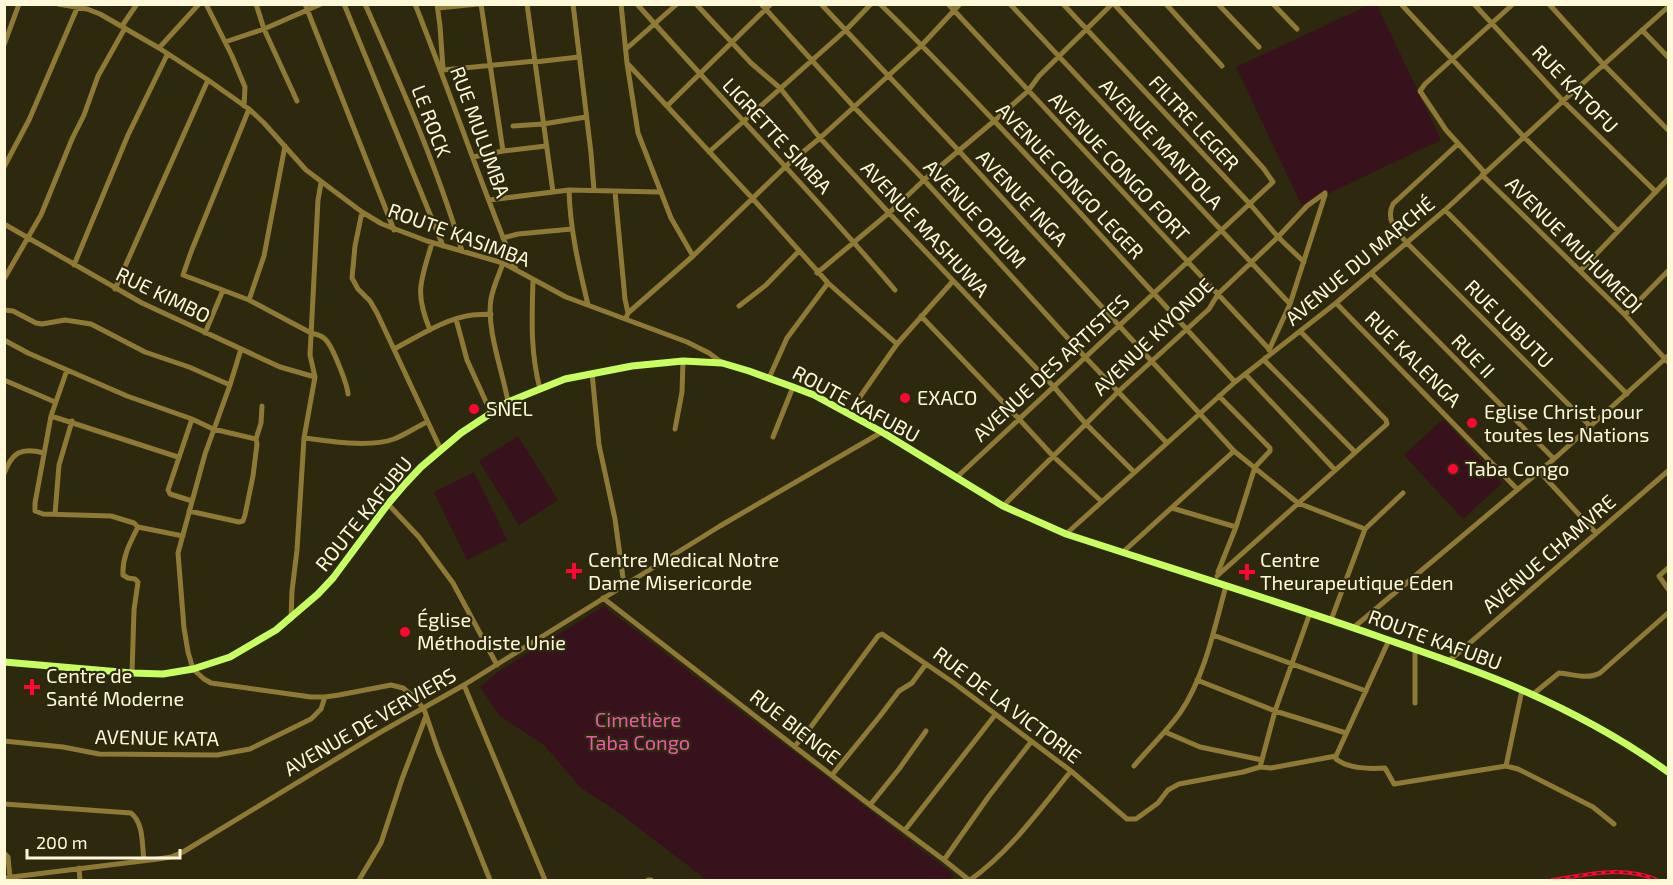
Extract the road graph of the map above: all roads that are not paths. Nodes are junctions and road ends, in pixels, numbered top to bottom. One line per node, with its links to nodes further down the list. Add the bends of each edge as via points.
1 (19, 4): 52 (street)
2 (58, 4): 36 (street, ROUTE KASIMBA)
3 (137, 4): 44 (street)
4 (199, 4): 55 (street)
5 (206, 4): 50 (street)
6 (256, 4): 45 (street)
7 (305, 4): 40 (street)
8 (321, 4): 40 (street)
9 (344, 4): 123 (street)
10 (365, 4): 124 (street, LE ROCK, via 422,138)
11 (415, 4): 68 (street, RUE MULUMBA)
12 (479, 4): 37 (street); 66 (street)
13 (527, 4): 63 (street)
14 (573, 4): 58 (street)
15 (621, 4): 56 (street)
16 (637, 4): 43 (street, LIGRETTE SIMBA)
17 (677, 4): 43 (street)
18 (696, 4): 51 (street, AVENUE MASHUWA)
19 (760, 4): 39 (street, AVENUE OPIUM)
20 (771, 4): 39 (street)
21 (821, 4): 47 (street, AVENUE INGA)
22 (871, 4): 47 (street)
23 (880, 4): 53 (street, AVENUE CONGO LEGER)
24 (948, 4): 41 (street, AVENUE CONGO FORT)
25 (960, 4): 41 (street)
26 (1010, 4): 59 (street, AVENUE MANTOLA)
27 (1063, 4): 48 (street, FILTRE LEGER)
28 (1113, 4): 48 (street); 108 (street, AVENUE DES ARTISTES, via 1273,182)
29 (1166, 4): 67 (street)
30 (1218, 4): 54 (street)
31 (1273, 4): 46 (street)
32 (1401, 4): 62 (street)
33 (1474, 4): 42 (street, RUE KATOFU)
34 (1513, 4): 42 (street)
35 (1549, 4): 65 (street)
36 (79, 6): 44 (street, ROUTE KASIMBA); 95 (street)
37 (437, 6): 68 (street)
38 (1668, 7): 49 (street, AVENUE DU MARCHÉ)
39 (766, 10): 51 (street); 61 (street, AVENUE OPIUM)
40 (308, 11): 45 (street); 114 (street)
41 (955, 11): 53 (street); 73 (street, AVENUE CONGO FORT)
42 (1492, 23): 62 (street); 75 (street, RUE KATOFU)
43 (655, 25): 56 (street); 69 (street, LIGRETTE SIMBA)
44 (123, 27): 55 (street, ROUTE KASIMBA); 118 (street)
45 (264, 29): 50 (street); 74 (street)
46 (1297, 29)
47 (846, 30): 61 (street); 70 (street, AVENUE INGA)
48 (1087, 30): 59 (street); 108 (street, FILTRE LEGER)
49 (1642, 30): 60 (street); 65 (street, AVENUE DU MARCHÉ)
50 (225, 42): 78 (street, via 245,87)
51 (732, 42): 69 (street); 72 (street, AVENUE MASHUWA)
52 (4, 45)
53 (922, 45): 70 (street); 81 (street, AVENUE CONGO LEGER)
54 (1259, 47)
55 (159, 48): 57 (street, ROUTE KASIMBA)
56 (626, 49): 64 (street)
57 (167, 55): 71 (street, ROUTE KASIMBA); 131 (street, via 128,135)
58 (579, 57): 63 (street); 79 (street)
59 (1059, 57): 73 (street); 115 (street, AVENUE MANTOLA)
60 (1668, 57)
61 (812, 60): 72 (street); 77 (street, AVENUE OPIUM)
62 (1452, 61): 85 (street); 87 (street, AVENUE MUHUMEDI, via 1420,91)
63 (535, 62): 66 (street); 82 (street)
64 (627, 63): 76 (street); 104 (street, via 638,133)
65 (1603, 64): 75 (street, AVENUE DU MARCHÉ); 84 (street)
66 (490, 65): 68 (street); 90 (street)
67 (1222, 66)
68 (443, 72): 93 (street, RUE MULUMBA)
69 (699, 75): 76 (street); 80 (street, LIGRETTE SIMBA)
70 (887, 76): 77 (street); 91 (street, AVENUE INGA)
71 (208, 80): 78 (street, ROUTE KASIMBA); 141 (street)
72 (780, 88): 80 (street); 86 (street, AVENUE MASHUWA)
73 (1028, 91): 81 (street); 127 (street, AVENUE CONGO FORT)
74 (297, 101)
75 (1563, 101): 85 (street, AVENUE DU MARCHÉ); 105 (street, RUE KATOFU)
76 (667, 106): 92 (street)
77 (854, 107): 86 (street); 98 (street, AVENUE OPIUM)
78 (246, 108): 88 (street, ROUTE KASIMBA); 142 (street, via 183,275)
79 (586, 117): 82 (street); 101 (street)
80 (743, 121): 92 (street); 94 (street, LIGRETTE SIMBA)
81 (994, 121): 91 (street); 144 (street, AVENUE CONGO LEGER)
82 (543, 124): 83 (street); 89 (street)
83 (513, 126)
84 (1668, 130)
85 (1524, 137): 96 (street, AVENUE DU MARCHÉ); 116 (street)
86 (820, 138): 94 (street); 111 (street, AVENUE MASHUWA)
87 (1458, 144): 96 (street, AVENUE MUHUMEDI); 122 (street, RUE LUBUTU, via 1393,204 1391,223)
88 (285, 146): 99 (street, ROUTE KASIMBA); 146 (street, via 264,256)
89 (546, 146): 90 (street); 102 (street)
90 (503, 151): 93 (street)
91 (959, 151): 98 (street); 157 (street, AVENUE INGA)
92 (709, 152): 106 (street)
93 (473, 158): 107 (street, RUE MULUMBA)
94 (786, 166): 106 (street); 120 (street, LIGRETTE SIMBA)
95 (4, 167)
96 (1484, 174): 109 (street, AVENUE DU MARCHÉ); 133 (street, AVENUE MUHUMEDI)
97 (1668, 179): 105 (street)
98 (924, 180): 111 (street); 168 (street, AVENUE OPIUM)
99 (321, 183): 110 (street, ROUTE KASIMBA); 162 (street)
100 (569, 190): 101 (street); 102 (street); 113 (street)
101 (594, 190): 103 (street)
102 (553, 192): 107 (street)
103 (615, 192): 104 (street); 154 (street)
104 (659, 192): 126 (street)
105 (1656, 192): 116 (street)
106 (753, 199): 125 (street); 126 (street)
107 (489, 200): 119 (street, RUE MULUMBA)
108 (1249, 203): 115 (street, AVENUE DES ARTISTES); 117 (street, FILTRE LEGER)
109 (1445, 210): 122 (street, AVENUE DU MARCHÉ); 187 (street)
110 (362, 212): 114 (street, ROUTE KASIMBA); 166 (street, via 352,278 370,301)
111 (889, 213): 120 (street); 139 (street, AVENUE MASHUWA)
112 (4, 224): 118 (street, RUE KIMBO)
113 (572, 229): 119 (street); 149 (street)
114 (394, 230): 121 (street, ROUTE KASIMBA)
115 (1220, 231): 127 (street, AVENUE DES ARTISTES); 130 (street, AVENUE MANTOLA)
116 (1618, 231): 133 (street)
117 (1278, 237): 128 (street, FILTRE LEGER); 128 (street, AVENUE KIYONDE, via 1307,206 1325,194); 130 (street, AVENUE KIYONDE)
118 (29, 238): 131 (street, RUE KIMBO); 137 (street)
119 (503, 238): 132 (street, RUE MULUMBA)
120 (854, 242): 135 (street); 143 (street, LIGRETTE SIMBA)
121 (432, 243): 123 (street, ROUTE KASIMBA); 159 (street, via 420,291)
122 (1407, 243): 136 (street, AVENUE DU MARCHÉ); 202 (street, RUE LUBUTU)
123 (443, 246): 124 (street, ROUTE KASIMBA)
124 (462, 251): 129 (street, ROUTE KASIMBA)
125 (799, 252): 135 (street); 150 (street)
126 (693, 256): 154 (street)
127 (1187, 261): 144 (street, AVENUE DES ARTISTES); 145 (street, AVENUE CONGO FORT)
128 (1304, 262): 148 (street)
129 (503, 263): 132 (street, ROUTE KASIMBA); 152 (street)
130 (1250, 263): 145 (street, AVENUE KIYONDE); 148 (street, AVENUE MANTOLA)
131 (74, 265): 141 (street, RUE KIMBO)
132 (516, 270): 138 (street, ROUTE KASIMBA)
133 (1580, 271): 153 (street, AVENUE MUHUMEDI)
134 (1668, 271): 153 (street)
135 (817, 273): 140 (street)
136 (1372, 274): 147 (street, AVENUE DU MARCHÉ); 217 (street, RUE II)
137 (4, 279)
138 (533, 279): 149 (street, ROUTE KASIMBA); 184 (street, via 532,342)
139 (953, 281): 155 (street); 183 (street, AVENUE MASHUWA)
140 (828, 284): 164 (street); 178 (street, via 787,338)
141 (116, 289): 161 (street, RUE KIMBO)
142 (223, 290): 146 (street); 161 (street)
143 (895, 290)
144 (1153, 292): 157 (street, AVENUE DES ARTISTES); 158 (street, AVENUE CONGO LEGER)
145 (1218, 294): 158 (street, AVENUE KIYONDE, via 1209,309); 167 (street, AVENUE CONGO FORT)
146 (249, 300): 162 (street)
147 (1336, 303): 160 (street, AVENUE DU MARCHÉ); 225 (street, RUE KALENGA)
148 (1290, 304): 167 (street)
149 (588, 305): 154 (street, ROUTE KASIMBA)
150 (739, 306)
151 (4, 310): 181 (street, via 42,324 65,320 91,324 145,352)
152 (490, 314): 156 (street); 190 (street)
153 (1625, 315): 169 (street, AVENUE MUHUMEDI)
154 (627, 316): 173 (street, ROUTE KASIMBA, via 687,342)
155 (921, 316): 164 (street); 197 (street)
156 (456, 319): 159 (street); 192 (street, via 467,360)
157 (1119, 325): 168 (street, AVENUE DES ARTISTES); 172 (street, AVENUE INGA)
158 (1187, 328): 172 (street, AVENUE KIYONDE); 180 (street, AVENUE CONGO LEGER)
159 (430, 330): 166 (street)
160 (1301, 332): 170 (street, AVENUE DU MARCHÉ); 213 (street, via 1387,422)
161 (205, 333): 165 (street, RUE KIMBO)
162 (311, 333): 177 (street); 186 (street, via 327,342)
163 (4, 340): 174 (street)
164 (897, 344): 194 (street)
165 (241, 349): 177 (street, RUE KIMBO, via 280,367); 181 (street)
166 (394, 349): 199 (street)
167 (1269, 349): 170 (street)
168 (1085, 357): 183 (street, AVENUE DES ARTISTES); 185 (street, AVENUE OPIUM)
169 (1667, 359): 187 (street)
170 (1264, 360): 176 (street, AVENUE DU MARCHÉ); 213 (street)
171 (683, 361): 173 (main road, ROUTE KAFUBU); 175 (main road, ROUTE KAFUBU); 204 (street)
172 (1152, 361): 185 (street, AVENUE KIYONDE); 193 (street, AVENUE INGA)
173 (722, 363): 178 (main road, ROUTE KAFUBU)
174 (67, 370): 189 (street); 196 (street)
175 (592, 373): 184 (main road, ROUTE KAFUBU); 244 (street, via 599,445)
176 (1245, 374): 180 (street, AVENUE DU MARCHÉ); 219 (street)
177 (315, 377): 207 (street)
178 (769, 378): 182 (main road, ROUTE KAFUBU)
179 (4, 380): 189 (street)
180 (1235, 382): 188 (street, AVENUE DU MARCHÉ)
181 (230, 385): 203 (street)
182 (793, 387): 194 (main road, ROUTE KAFUBU); 206 (street)
183 (1054, 387): 197 (street, AVENUE DES ARTISTES); 201 (street, AVENUE MASHUWA)
184 (540, 389): 190 (main road, ROUTE KAFUBU)
185 (1119, 391): 201 (street, AVENUE KIYONDE); 210 (street, AVENUE OPIUM)
186 (348, 394)
187 (1627, 394): 202 (street)
188 (1219, 396): 193 (street, AVENUE DU MARCHÉ); 218 (street, via 1270,448)
189 (55, 402): 195 (street)
190 (508, 402): 192 (main road, ROUTE KAFUBU)
191 (262, 406): 208 (street)
192 (491, 413): 211 (main road, ROUTE KAFUBU)
193 (1200, 413): 210 (street, AVENUE DU MARCHÉ); 212 (street, AVENUE INGA)
194 (848, 414): 200 (main road, ROUTE KAFUBU)
195 (51, 416): 198 (street); 214 (street)
196 (192, 418): 203 (street); 216 (street)
197 (1019, 419): 215 (street); 224 (street, AVENUE DES ARTISTES)
198 (72, 421): 216 (street); 234 (street, via 58,465)
199 (427, 422): 207 (street, via 383,442); 211 (street)
200 (867, 424): 205 (main road, ROUTE KAFUBU); 209 (street)
201 (1086, 424): 215 (street, AVENUE KIYONDE); 222 (street, AVENUE MASHUWA)
202 (1591, 427): 217 (street)
203 (213, 429): 208 (street); 227 (street)
204 (675, 429)
205 (882, 432): 209 (street, AVENUE DE VERVIERS); 224 (main road, ROUTE KAFUBU)
206 (772, 437)
207 (303, 438): 250 (street)
208 (256, 439): 233 (street, via 243,521)
209 (867, 441): 244 (street, AVENUE DE VERVIERS)
210 (1167, 443): 222 (street, AVENUE DU MARCHÉ)
211 (441, 450): 230 (main road, ROUTE KAFUBU)
212 (1234, 452): 218 (street, AVENUE INGA); 232 (street)
213 (1355, 452): 219 (street)
214 (44, 453): 223 (street, via 24,450 16,454); 234 (street, via 34,509 37,513)
215 (1053, 456): 228 (street); 231 (street, AVENUE KIYONDE)
216 (178, 457): 227 (street, via 168,490)
217 (1554, 459): 220 (street)
218 (1255, 467): 229 (street, AVENUE INGA); 236 (street)
219 (1335, 470): 229 (street)
220 (1539, 471): 225 (street); 238 (street)
221 (1668, 471): 238 (street, AVENUE CHAMVRE)
222 (1134, 472): 228 (street, AVENUE DU MARCHÉ)
223 (4, 474)
224 (956, 478): 231 (main road, ROUTE KAFUBU)
225 (1518, 489): 252 (street)
226 (1403, 493): 237 (street)
227 (192, 501): 233 (street)
228 (1101, 501): 239 (street, AVENUE DU MARCHÉ)
229 (1298, 503): 237 (street, AVENUE INGA); 243 (street)
230 (388, 504): 250 (main road, ROUTE KAFUBU, via 333,578); 258 (street, via 453,583)
231 (1003, 506): 239 (main road, ROUTE KAFUBU)
232 (1172, 508): 236 (street); 241 (street)
233 (189, 511): 240 (street)
234 (55, 514): 235 (street, via 111,516)
235 (138, 527): 240 (street); 262 (street, via 123,570 125,578 138,582)
236 (1236, 527): 243 (street)
237 (1365, 529): 251 (street)
238 (1596, 533): 256 (street, AVENUE CHAMVRE)
239 (1066, 534): 241 (main road, ROUTE KAFUBU)
240 (183, 536): 261 (street, via 178,558 186,642)
241 (1123, 552): 243 (main road, ROUTE KAFUBU)
242 (1668, 568): 246 (street, via 1659,577)
243 (1215, 578): 245 (main road, ROUTE KAFUBU)
244 (624, 585): 247 (street, AVENUE DE VERVIERS)
245 (1227, 586): 248 (main road, ROUTE KAFUBU); 253 (street)
246 (1668, 589)
247 (603, 598): 258 (street, AVENUE DE VERVIERS); 278 (street, RUE BIENGE)
248 (1310, 613): 251 (main road, ROUTE KAFUBU); 260 (street)
249 (1668, 613): 267 (street, via 1600,673 1559,673)
250 (291, 619): 261 (main road, ROUTE KAFUBU, via 235,654)
251 (1331, 620): 252 (main road, ROUTE KAFUBU)
252 (1353, 628): 254 (main road, ROUTE KAFUBU)
253 (1213, 635): 260 (street); 263 (street)
254 (1389, 640): 255 (main road, ROUTE KAFUBU); 266 (street)
255 (1415, 649): 256 (main road, ROUTE KAFUBU); 269 (street)
256 (1449, 661): 265 (main road, ROUTE KAFUBU)
257 (4, 662): 262 (main road, ROUTE KAFUBU)
258 (497, 664): 264 (street, AVENUE DE VERVIERS)
259 (926, 664): 272 (street, RUE DE LA VICTORIE); 278 (street, RUE DE LA VICTORIE, via 879,635); 285 (street, via 912,683 899,691)
260 (1292, 664): 266 (street); 270 (street)
261 (193, 669): 262 (main road, ROUTE KAFUBU); 268 (street, via 217,684)
262 (132, 673)
263 (1197, 680): 270 (street); 274 (street)
264 (464, 685): 271 (street, AVENUE DE VERVIERS); 298 (street)
265 (1522, 690): 267 (main road, ROUTE KAFUBU); 282 (street)
266 (1366, 691): 275 (street)
267 (1532, 695): 284 (main road, ROUTE KAFUBU)
268 (325, 697): 271 (street, via 398,686 409,692); 276 (street, AVENUE KATA, via 321,709 306,722 250,749 217,755 99,754)
269 (1415, 703)
270 (1275, 711): 275 (street); 280 (street)
271 (425, 712): 292 (street, AVENUE DE VERVIERS, via 379,733 183,852); 296 (street, via 381,843); 297 (street)
272 (995, 715): 277 (street, RUE DE LA VICTORIE); 289 (street)
273 (926, 731): 287 (street)
274 (1165, 732): 280 (street, via 1200,747); 281 (street)
275 (1346, 733): 279 (street)
276 (4, 741)
277 (1031, 742): 283 (street, RUE DE LA VICTORIE); 291 (street)
278 (795, 746): 285 (street, RUE BIENGE)
279 (1336, 756): 280 (street, via 1270,768); 282 (street, via 1344,764 1385,768 1394,784)
280 (1261, 763): 283 (street, RUE DE LA VICTORIE, via 1243,772 1182,782 1138,818 1129,819)
281 (1134, 766)
282 (1506, 766): 288 (street, via 1584,802)
283 (1071, 771): 299 (street, via 1012,841)
284 (1668, 772)
285 (832, 775): 287 (street, RUE BIENGE)
286 (4, 804): 292 (street, via 131,813 138,820)
287 (870, 805): 289 (street, RUE BIENGE)
288 (1614, 824)
289 (905, 830): 291 (street, RUE BIENGE)
290 (4, 853): 294 (street, via 8,857)
291 (944, 860): 299 (street, RUE BIENGE)
292 (144, 861): 293 (street, AVENUE DE VERVIERS)
293 (79, 868): 294 (street, AVENUE DE VERVIERS); 295 (street)
294 (7, 878)
295 (80, 880)
296 (359, 880)
297 (490, 880)
298 (545, 880)
299 (970, 880)

